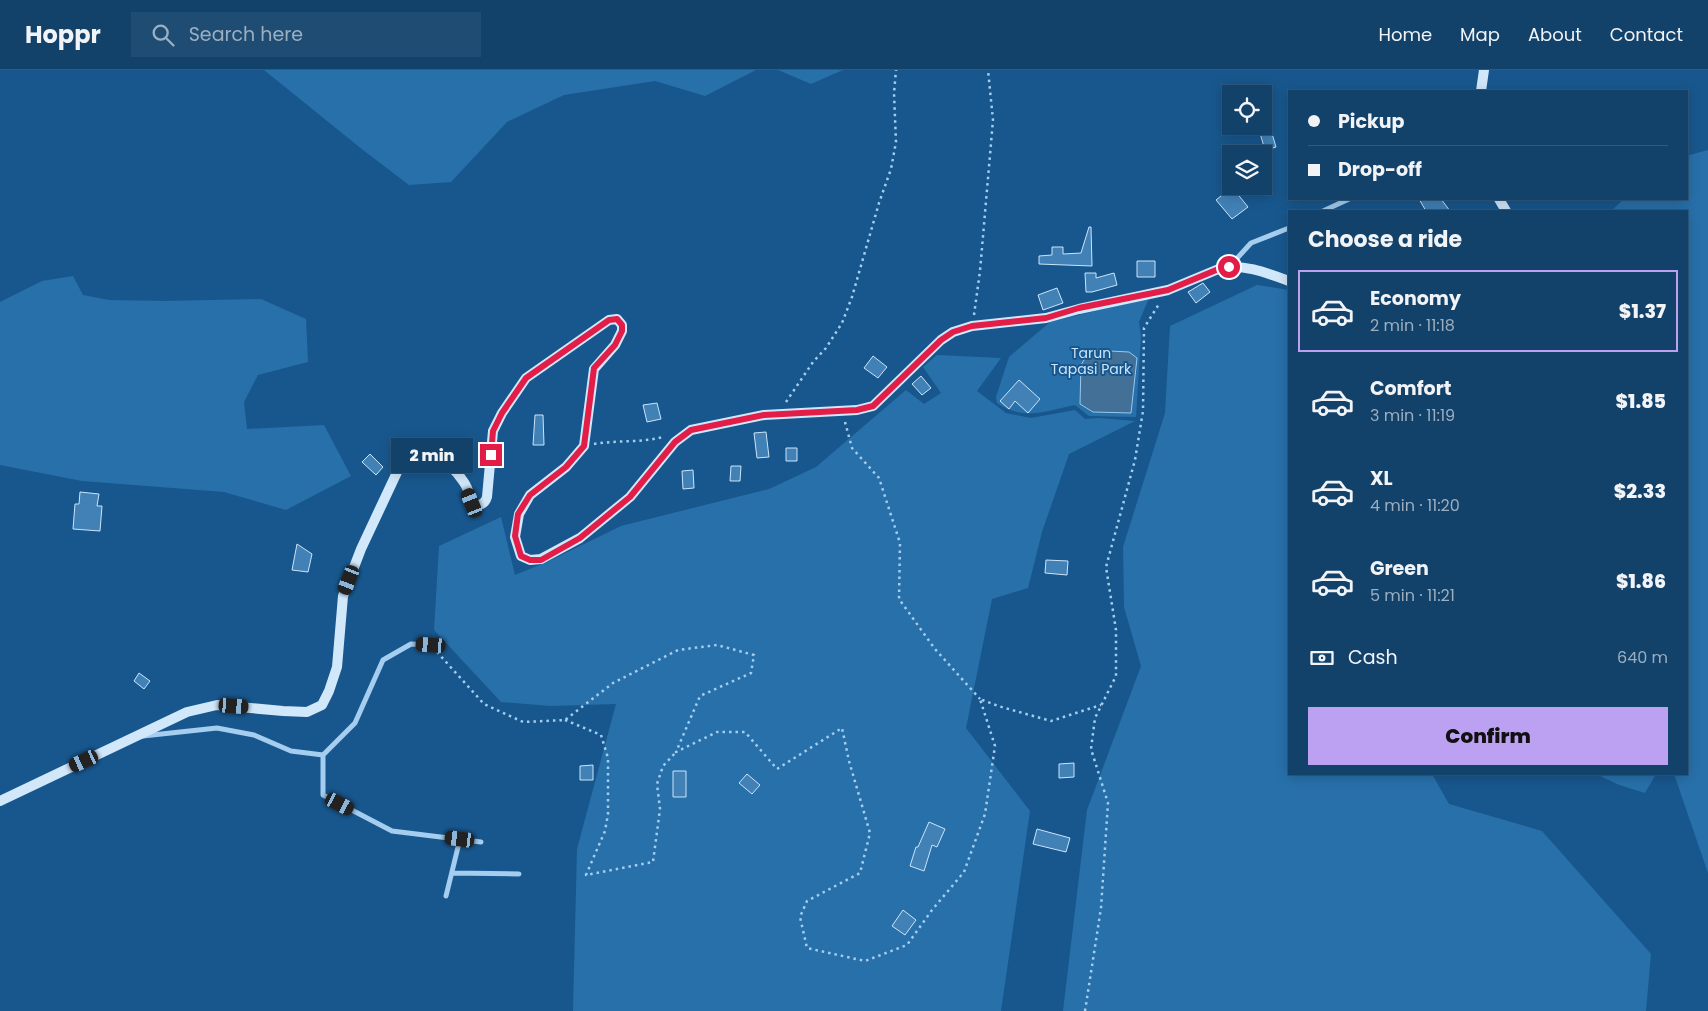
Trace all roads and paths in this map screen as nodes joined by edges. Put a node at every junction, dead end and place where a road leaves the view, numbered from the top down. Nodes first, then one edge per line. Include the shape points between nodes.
1 (896, 70) edge
2 (988, 70) edge
3 (1484, 70) edge
4 (1481, 90) edge
5 (1347, 200) edge
6 (1325, 210) edge
7 (1288, 228) edge
8 (1229, 267) junction
9 (1288, 281) edge
10 (1168, 290) junction
11 (972, 326) junction
12 (786, 402) dead end
13 (842, 411) junction
14 (668, 436) dead end
15 (584, 446) junction
16 (431, 645) joint
17 (980, 699) junction
18 (1101, 705) junction
19 (565, 720) junction
20 (135, 737) junction
21 (676, 752) junction
22 (323, 755) junction
23 (0, 801) edge
24 (460, 839) junction
25 (481, 842) dead end
26 (452, 873) junction
27 (519, 874) dead end
28 (446, 896) dead end
29 (1085, 1011) edge

1 - 12 path via 896,142 891,169 852,297 842,323
2 - 11 path via 993,120
3 - 4 main road
5 - 6 street
7 - 8 street via 1252,243
8 - 9 main road via 1258,270
8 - 10 main road
10 - 11 main road via 1046,318
10 - 18 path via 1144,328 1143,411 1135,460 1106,567 1116,630 1116,676
11 - 13 main road via 941,340 873,406
13 - 15 main road via 764,415 691,430 675,442 630,497 580,538 541,560 521,556 515,536 518,514 530,495 566,467
13 - 17 path via 852,448 879,478 900,543 899,599 935,649
14 - 15 path
15 - 20 main road via 594,368 615,345 622,331 617,319 609,320 526,378 493,431 487,497 483,503 472,503 464,482 443,460 429,455 416,456 399,468 343,596 337,667 322,705 307,712 217,705 187,712
16 - 19 path via 484,704 523,722
16 - 22 street via 411,644 382,660 355,723
17 - 18 path via 1051,721
17 - 21 path via 995,746 985,814 964,872 907,945 865,961 807,948 800,917 807,901 860,873 870,833 842,728 777,769 745,732 718,732
18 - 29 path via 1094,718 1091,749 1108,803 1106,850 1101,908
19 - 21 path via 613,682 678,650 718,645 754,655 751,674 700,696
19 - 21 path via 601,736 608,758 606,823 586,876 653,862 660,809 657,784 663,766
20 - 22 street via 217,728 254,735 292,751
20 - 23 main road
22 - 24 street via 323,795 392,830
24 - 25 street
24 - 26 street
26 - 27 street
26 - 28 street

